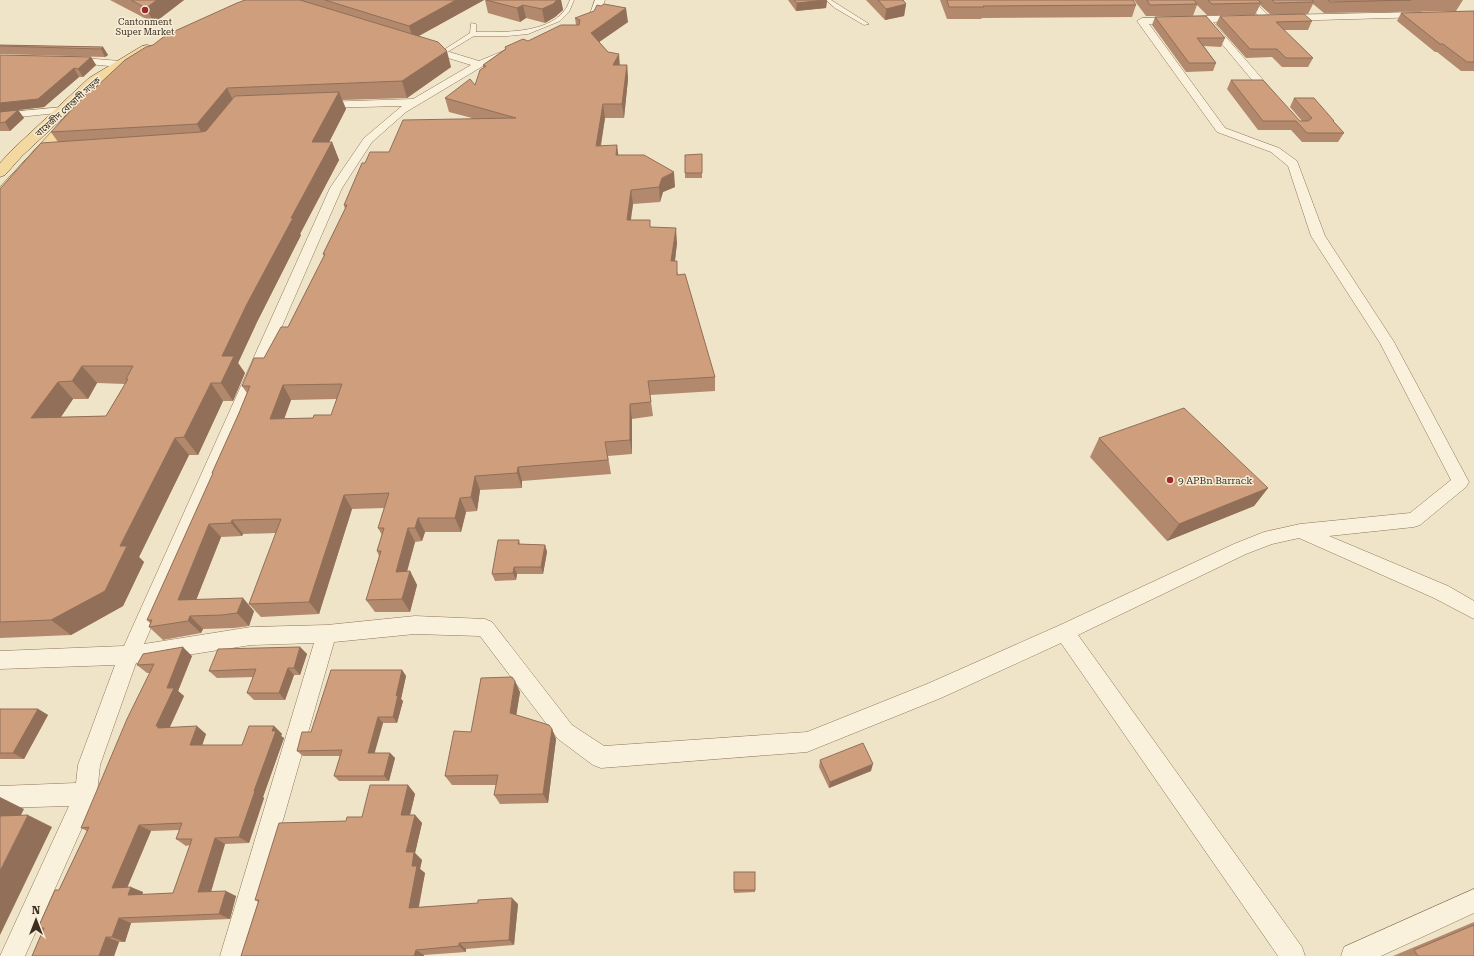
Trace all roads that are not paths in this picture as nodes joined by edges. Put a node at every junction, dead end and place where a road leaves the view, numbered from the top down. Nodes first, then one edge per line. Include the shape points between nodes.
1 (572, 0) edge
2 (600, 0) edge
3 (828, 0) edge
4 (1248, 0) edge
5 (1311, 9) edge
6 (1195, 10) edge
7 (1428, 15) edge
8 (1320, 17) junction
9 (1266, 18) junction
10 (1205, 20) junction
11 (473, 24) dead end
12 (866, 24) dead end
13 (578, 26) edge
14 (473, 34) junction
15 (419, 46) edge
16 (521, 48) edge
17 (442, 53) junction
18 (62, 60) edge
19 (120, 64) junction
20 (479, 64) junction
21 (414, 102) junction
22 (310, 105) edge
23 (1279, 106) edge
24 (63, 110) junction
25 (0, 116) edge
26 (52, 155) edge
27 (36, 156) junction
28 (0, 172) edge
29 (0, 197) edge
30 (1300, 531) junction
31 (1474, 611) edge
32 (1064, 632) junction
33 (326, 634) junction
34 (131, 655) junction
35 (0, 660) edge
36 (86, 794) junction
37 (0, 797) edge
38 (1474, 901) edge
39 (12, 956) edge
40 (232, 956) edge
41 (1294, 956) edge
42 (1353, 956) edge

1 - 14 lane via 567,12 558,20 528,32
2 - 13 street via 592,21
3 - 12 lane
4 - 9 street
5 - 8 street
6 - 10 street
7 - 8 street
8 - 9 street
9 - 10 street
10 - 23 street
10 - 30 street via 1140,18 1221,130 1274,150 1293,164 1318,236 1387,342 1460,482 1414,520
11 - 14 lane
14 - 17 lane
15 - 17 street
16 - 20 street
17 - 20 street
18 - 19 street
19 - 24 main road, বায়েজীদ বোস্তামী সড়ক via 94,81
19 - 27 main road, বায়েজীদ বোস্তামী সড়ক via 158,47 88,102
20 - 21 street
21 - 22 street
21 - 34 street via 368,140 336,188
24 - 25 street
24 - 28 main road, বায়েজীদ বোস্তামী সড়ক
26 - 27 street
27 - 29 main road, বায়েজীদ বোস্তামী সড়ক
30 - 31 street via 1441,592
30 - 32 street via 1270,537 1240,549
32 - 33 street via 934,691 807,742 601,757 566,732 485,628 415,625
32 - 41 street
33 - 34 street via 251,636
33 - 40 street
34 - 35 street
34 - 36 street via 96,740 88,765
36 - 37 street
36 - 39 street
38 - 42 street

